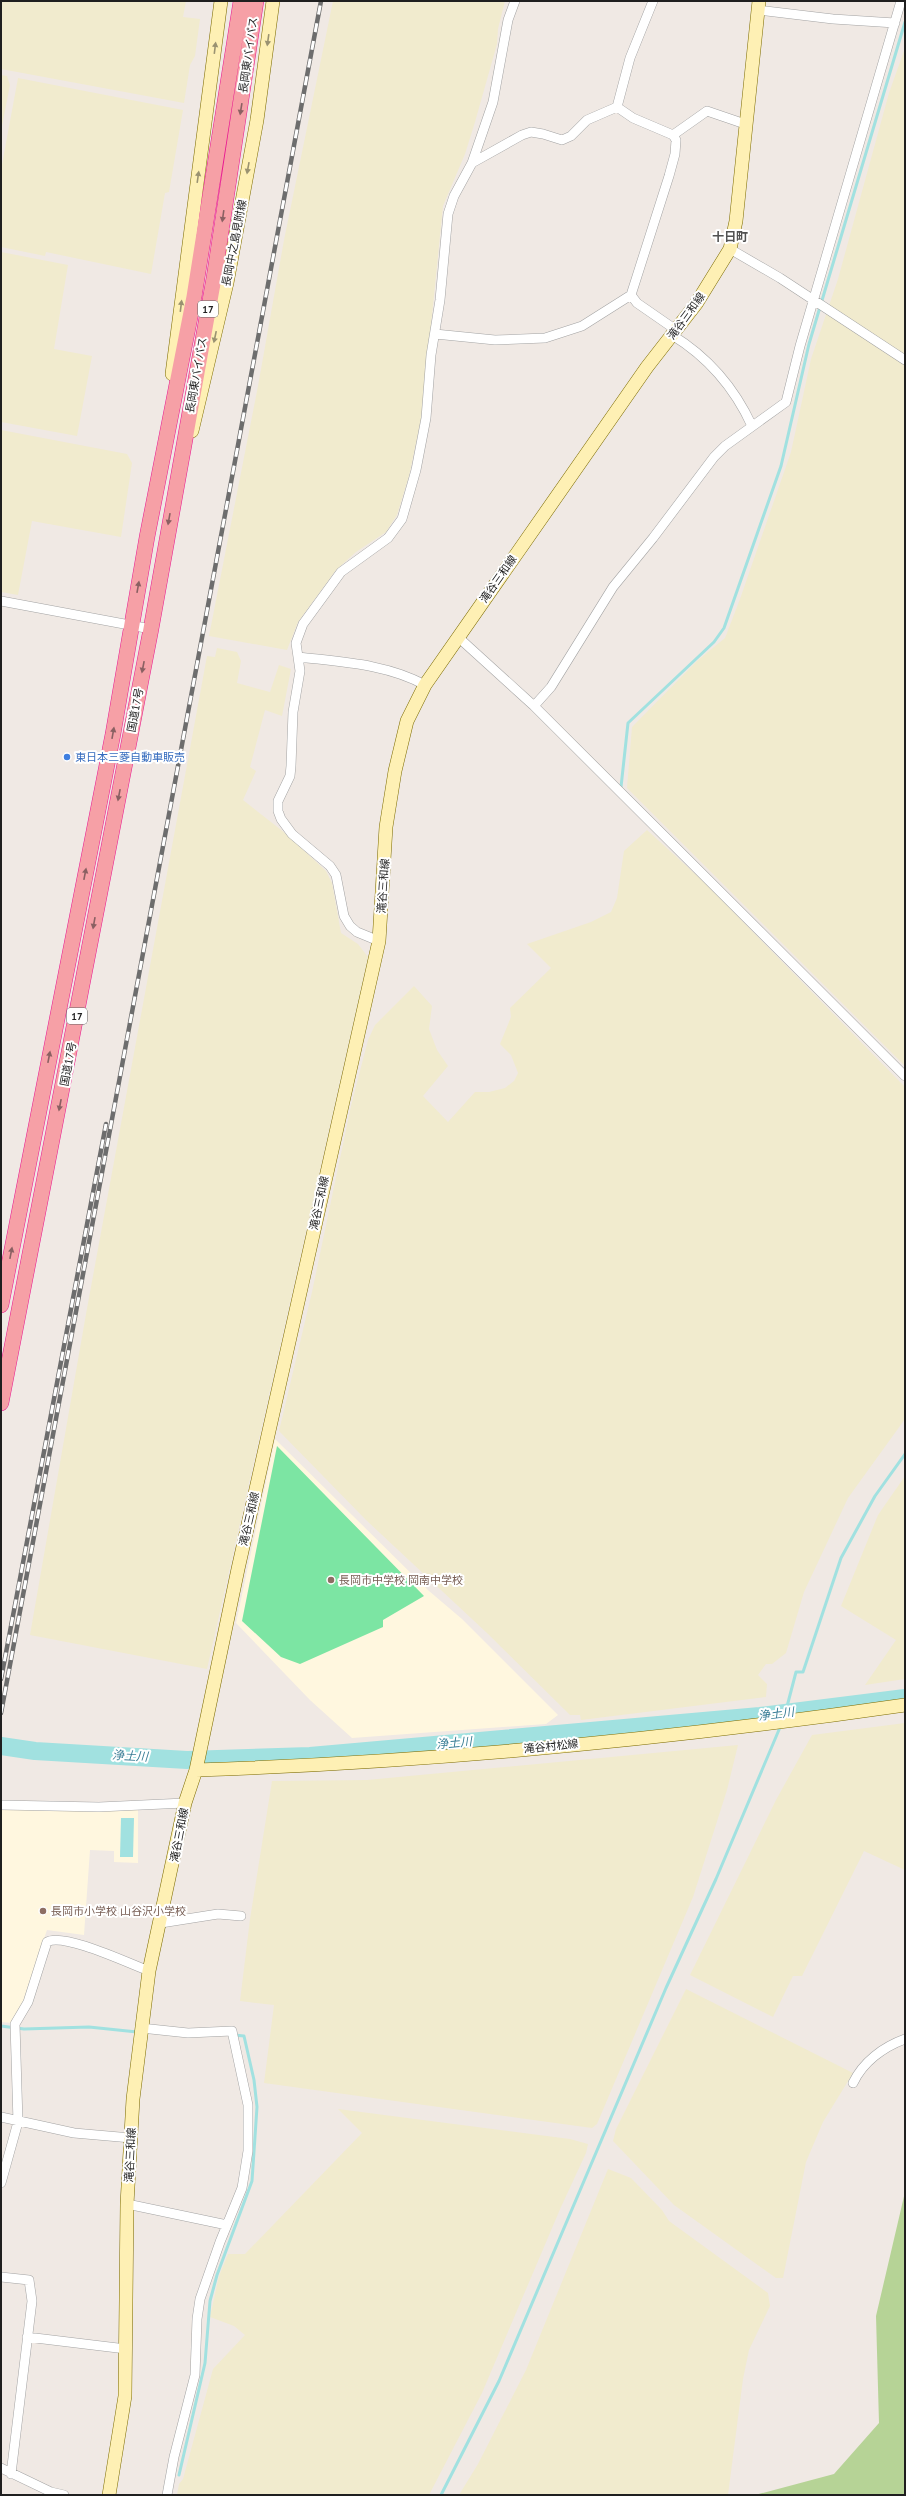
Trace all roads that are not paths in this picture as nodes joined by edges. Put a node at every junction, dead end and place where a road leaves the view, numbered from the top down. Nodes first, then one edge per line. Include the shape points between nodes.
1 (221, 1) edge
2 (241, 1) edge
3 (256, 1) edge
4 (273, 1) edge
5 (515, 1) edge
6 (653, 1) edge
7 (901, 1) edge
8 (758, 5) edge
9 (894, 23) junction
10 (617, 107) junction
11 (745, 124) junction
12 (673, 135) junction
13 (472, 163) junction
14 (730, 249) junction
15 (631, 294) junction
16 (815, 303) junction
17 (674, 333) junction
18 (436, 334) junction
19 (905, 360) edge
20 (752, 426) junction
21 (163, 456) junction
22 (177, 481) junction
23 (1, 601) edge
24 (132, 626) junction
25 (151, 629) junction
26 (458, 637) junction
27 (299, 656) junction
28 (425, 685) junction
29 (534, 706) junction
30 (379, 941) junction
31 (905, 1076) edge
32 (1, 1305) edge
33 (1, 1403) edge
34 (905, 1705) edge
35 (196, 1770) junction
36 (185, 1803) junction
37 (1, 1805) edge
38 (241, 1916) dead end
39 (160, 1923) junction
40 (149, 1971) junction
41 (141, 2028) junction
42 (905, 2039) edge
43 (854, 2083) dead end
44 (1, 2117) edge
45 (18, 2122) junction
46 (131, 2138) junction
47 (1, 2183) edge
48 (127, 2204) junction
49 (227, 2225) junction
50 (1, 2277) edge
51 (27, 2338) junction
52 (126, 2349) junction
53 (1, 2468) edge
54 (11, 2474) junction
55 (50, 2493) edge
56 (64, 2495) edge
57 (109, 2495) edge
58 (167, 2495) edge

21 -> 1 main road
2 - 21 highway, 長岡東バイパス / 17 via 194,297
3 -> 22 highway, 長岡東バイパス / 17 via 214,278
4 -> 22 main road, 長岡中之島見附線 via 257,120 226,283 198,411
5 - 13 street via 508,20 493,102
6 - 10 street via 630,58
7 - 9 street
8 - 9 street via 833,19
8 - 11 main road, 滝谷三和線
9 - 16 street
10 - 12 street via 633,118
10 - 13 street via 587,120 571,136 562,140 531,132
11 - 12 street via 707,111
11 - 14 main road, 滝谷三和線 via 736,221
12 - 15 street via 676,146 669,176
13 - 18 street via 454,196 448,214
14 - 16 street via 780,278
14 - 17 main road, 滝谷三和線
15 - 17 street via 636,304
15 - 18 street via 582,326 545,338 508,341
16 - 19 street
16 - 20 street via 786,402
17 - 20 street via 700,355 737,397
17 - 26 main road, 滝谷三和線
18 - 27 street via 431,355 426,418 416,470 402,519 388,538 346,566 318,600 298,634 296,643
20 - 29 street via 714,457 613,587 551,687
24 -> 21 highway, 長岡東バイパス / 17
22 -> 25 highway, 長岡東バイパス / 17
23 - 24 street
24 - 25 street
32 -> 24 highway, 国道17号 / 17
25 -> 33 highway, 国道17号 / 17
26 - 28 main road, 滝谷三和線
26 - 29 street
27 - 28 street via 366,666 395,673
27 - 30 street via 300,672 293,712 290,776 278,801 278,811 292,834 330,866 336,875 344,916 350,926 357,932
28 - 30 main road, 滝谷三和線 via 407,721 395,772 386,827
29 - 31 street
30 - 35 main road, 滝谷三和線 via 238,1569
34 - 35 main road, 滝谷村松線 via 792,1721 436,1758 362,1764
35 - 36 main road, 滝谷三和線
36 - 37 street via 99,1807
36 - 39 main road, 滝谷三和線
38 - 39 street via 218,1914
39 - 40 main road, 滝谷三和線
40 - 41 main road, 滝谷三和線
40 - 45 street via 73,1943 57,1939 47,1942 28,2002 15,2024
41 - 46 main road, 滝谷三和線 via 132,2099
41 - 49 street via 188,2033 233,2033 248,2105 248,2151 242,2188
42 - 43 street via 882,2049 859,2070
44 - 45 street
45 - 46 street via 74,2133
45 - 47 street
46 - 48 main road, 滝谷三和線
48 - 49 street
48 - 52 main road, 滝谷三和線
49 - 58 street via 200,2299 195,2375
50 - 51 street via 29,2280 32,2302
51 - 52 street
51 - 54 street
52 - 57 main road, 滝谷三和線 via 125,2396
53 - 54 street
54 - 55 street
55 - 56 street

